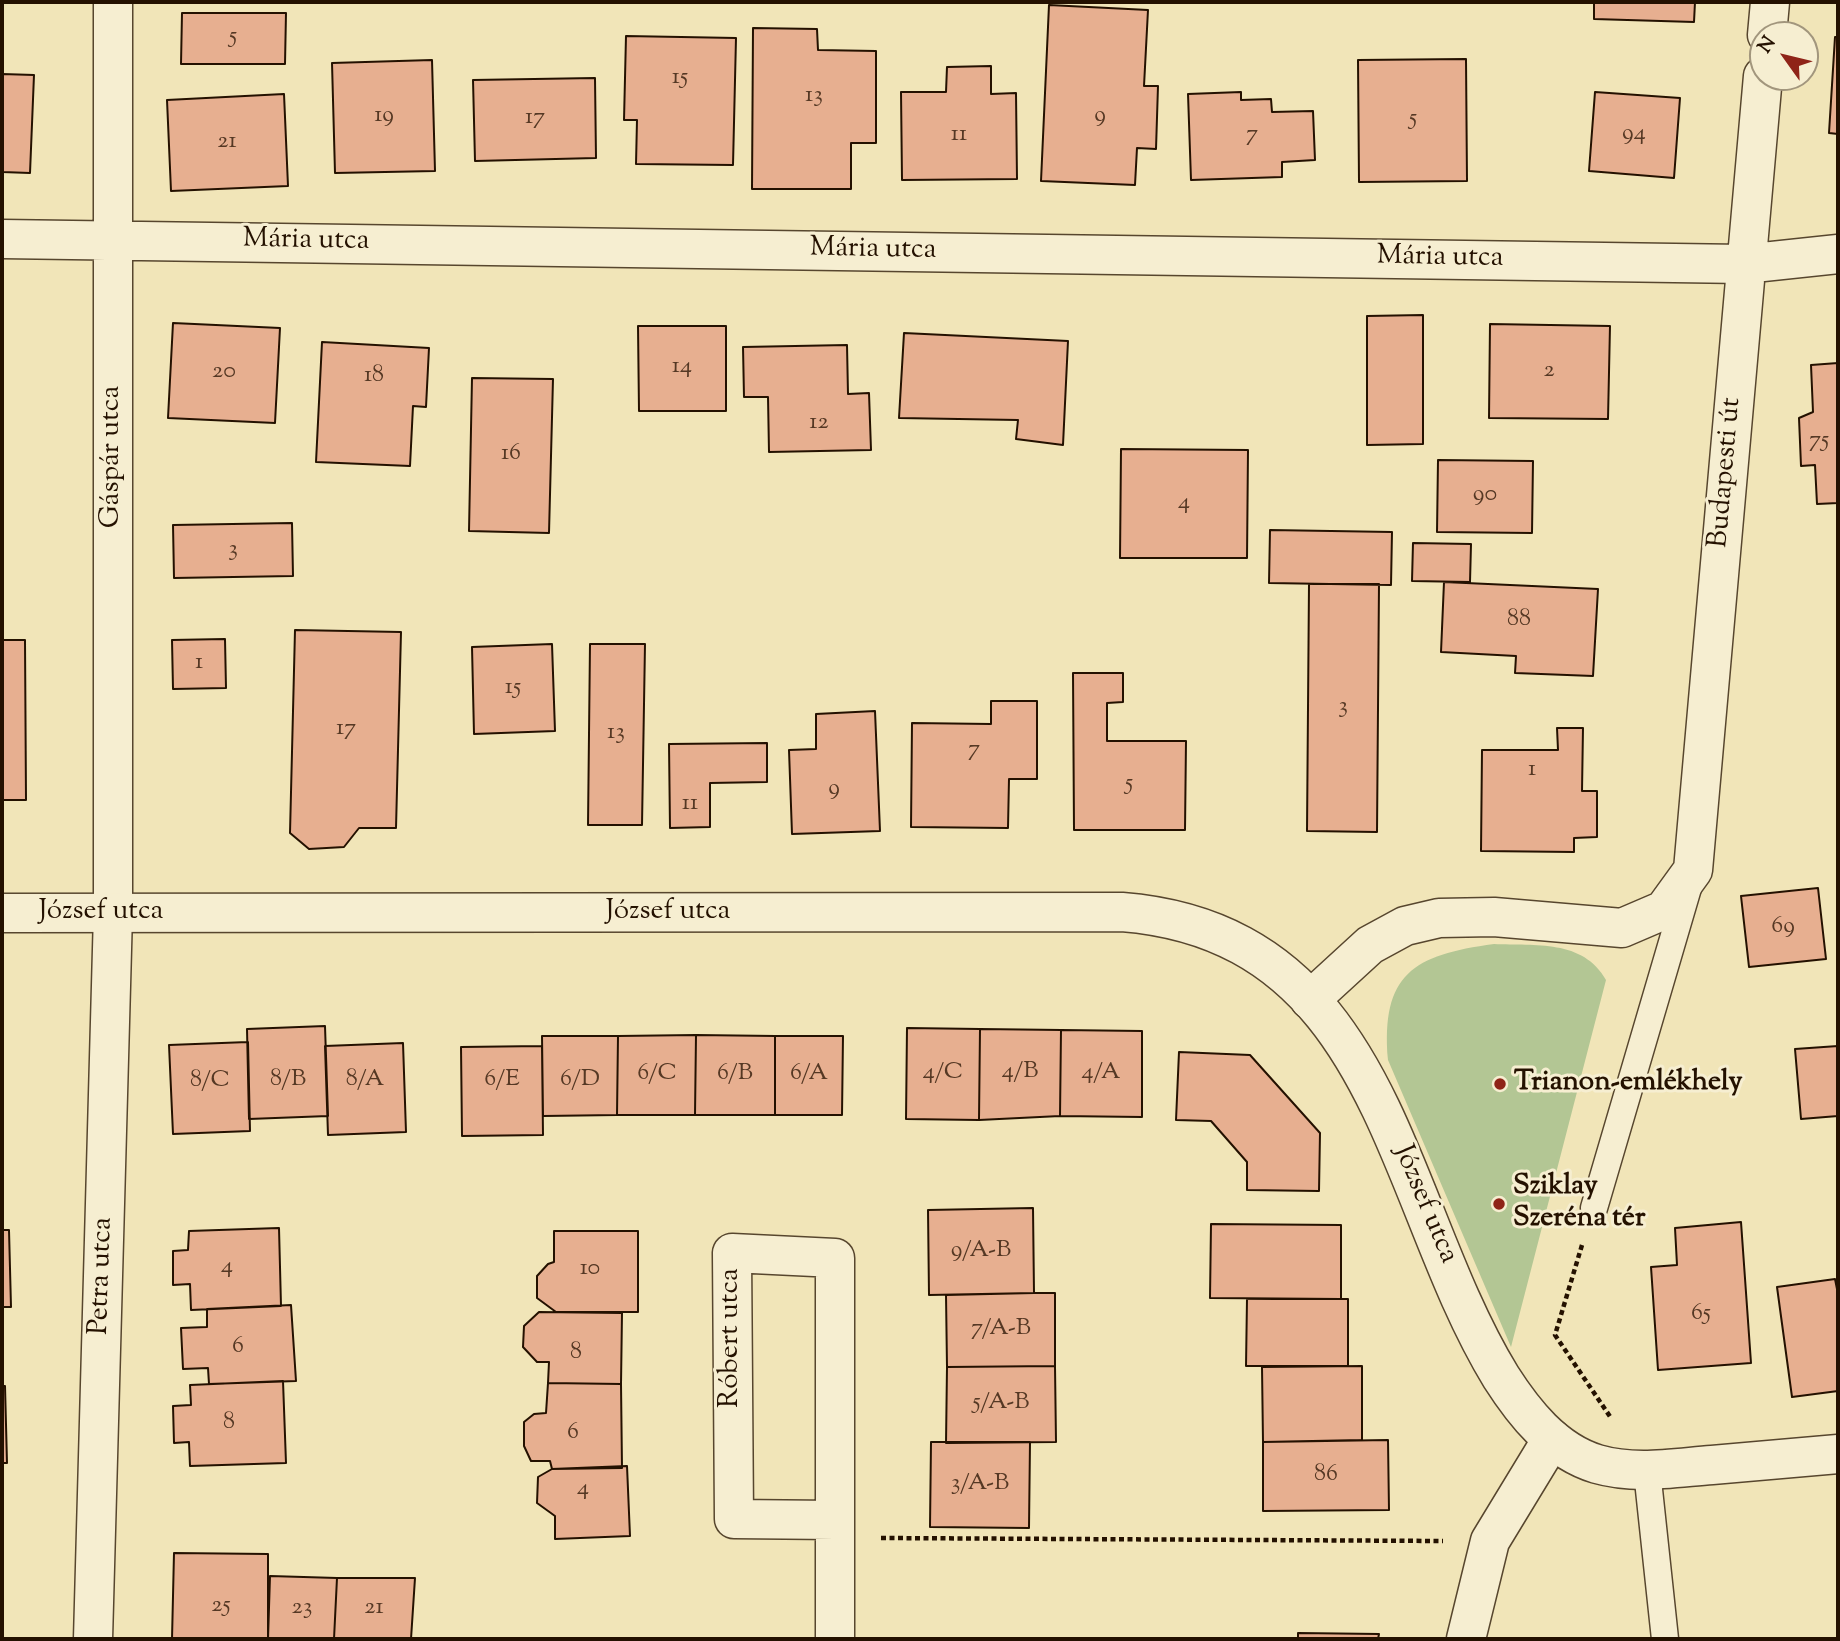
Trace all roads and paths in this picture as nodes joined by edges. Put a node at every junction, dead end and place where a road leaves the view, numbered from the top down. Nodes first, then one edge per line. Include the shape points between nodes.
1 (113, 2) edge
2 (1770, 2) edge
3 (1768, 21) edge
4 (1761, 91) edge
5 (2, 239) edge
6 (113, 239) junction
7 (1838, 254) edge
8 (1744, 264) junction
9 (1693, 870) junction
10 (2, 913) edge
11 (113, 913) junction
12 (1310, 999) junction
13 (1594, 1209) joint
14 (1540, 1428) junction
15 (1838, 1454) edge
16 (1647, 1471) junction
17 (835, 1529) junction
18 (1490, 1541) junction
19 (93, 1639) edge
20 (835, 1639) edge
21 (1465, 1639) edge
22 (1665, 1639) edge

1 - 6 street, Gáspár utca
2 - 3 street
4 - 8 street, Budapesti út
5 - 6 street, Mária utca
6 - 8 street, Mária utca
6 - 11 street, Gáspár utca
7 - 8 street, Mária utca
8 - 9 street, Budapesti út
9 - 12 street via 1664,910 1622,928 1494,917 1439,918 1405,926 1370,945
9 - 13 lane
10 - 11 street, József utca
11 - 12 street, József utca via 1122,912 1193,922 1221,934 1276,969
11 - 19 street, Petra utca
12 - 14 street, József utca via 1333,1024 1374,1091 1475,1330
13 - 16 path via 1555,1335
14 - 16 street via 1595,1463
14 - 18 street
15 - 16 street
16 - 22 lane
17 - 17 street, Róbert utca via 734,1519 732,1254 835,1258
17 - 18 path
17 - 20 street, Róbert utca
18 - 21 street

